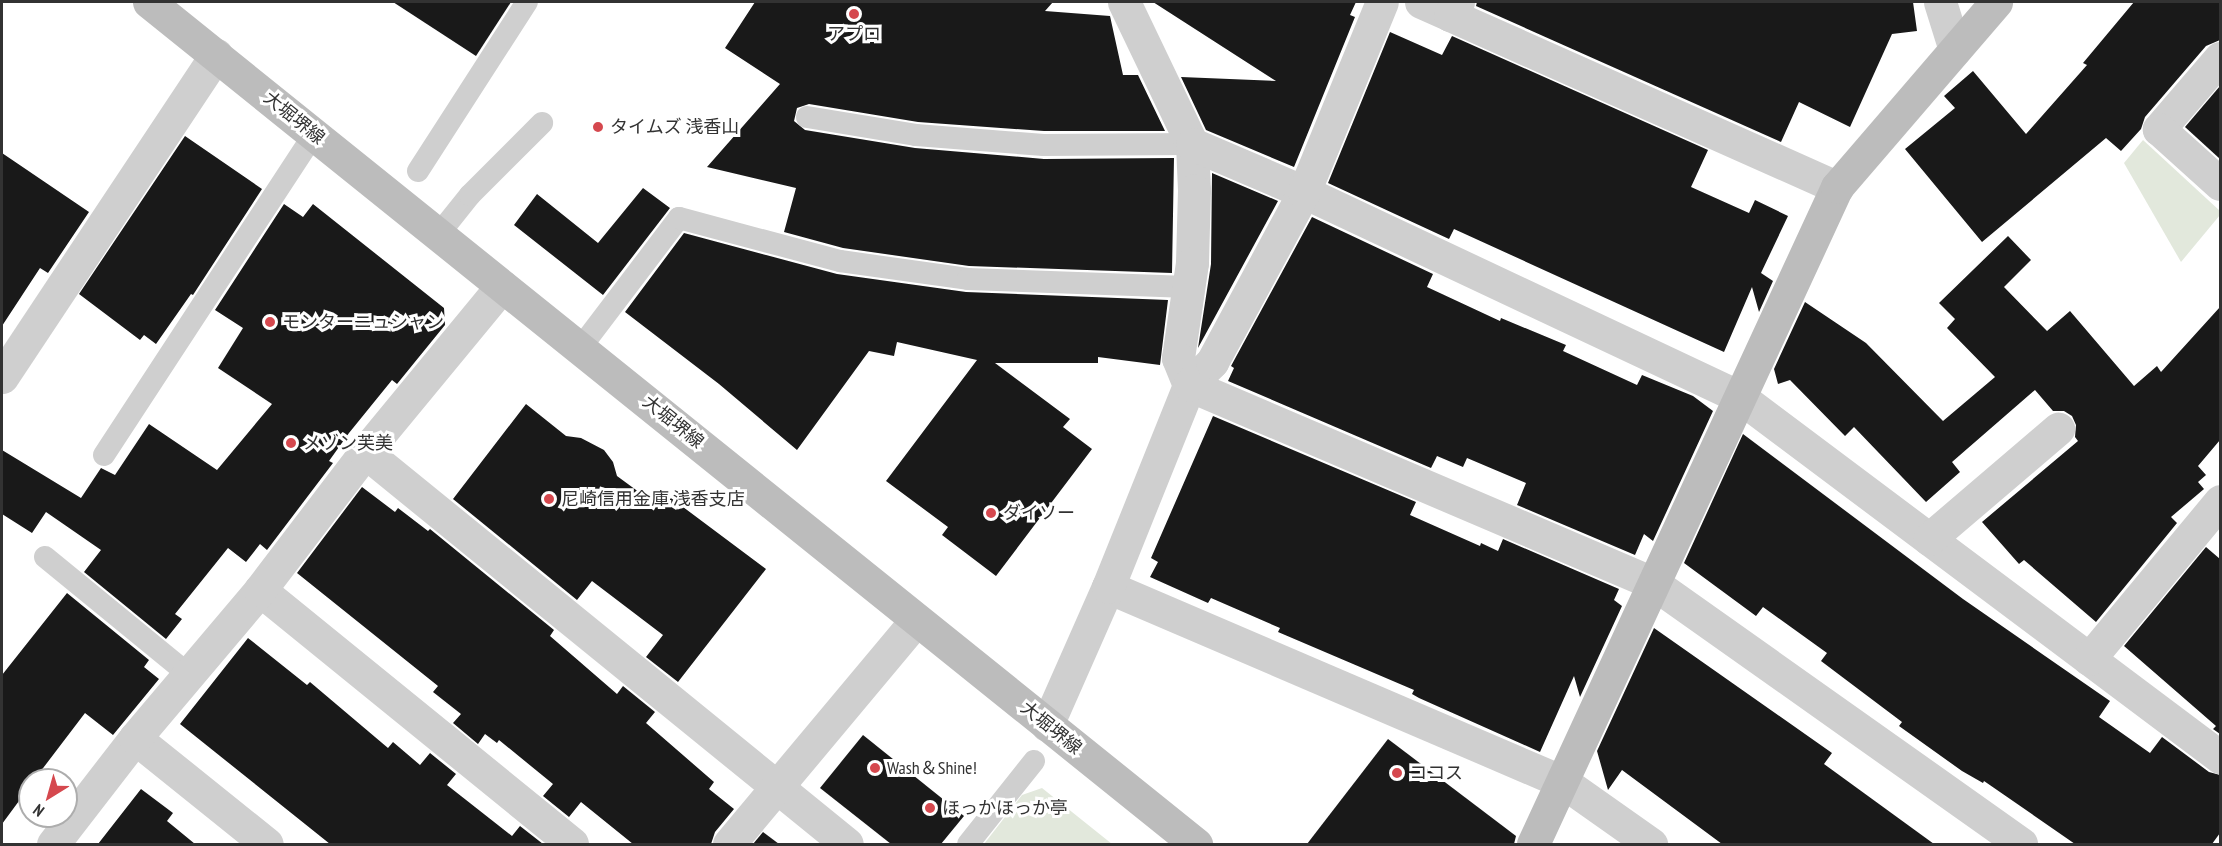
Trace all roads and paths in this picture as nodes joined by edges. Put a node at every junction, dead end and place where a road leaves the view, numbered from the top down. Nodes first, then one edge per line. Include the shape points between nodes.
1 (149, 2) edge
2 (527, 2) edge
3 (1124, 2) edge
4 (1382, 2) edge
5 (1421, 2) edge
6 (1940, 2) edge
7 (1996, 2) edge
8 (1454, 8) edge
9 (1954, 50) junction
10 (216, 55) junction
11 (2220, 58) edge
12 (807, 117) dead end
13 (542, 123) dead end
14 (314, 134) junction
15 (1192, 144) junction
16 (418, 171) dead end
17 (2220, 184) edge
18 (1837, 187) junction
19 (1304, 192) junction
20 (438, 235) junction
21 (501, 286) junction
22 (1188, 287) junction
23 (581, 346) junction
24 (2, 377) edge
25 (1189, 384) junction
26 (1741, 398) junction
27 (2058, 429) dead end
28 (365, 452) junction
29 (104, 455) dead end
30 (2220, 502) edge
31 (1929, 539) junction
32 (45, 557) dead end
33 (1653, 583) junction
34 (1108, 587) junction
35 (260, 590) junction
36 (916, 620) junction
37 (2090, 659) junction
38 (189, 675) junction
39 (1047, 725) junction
40 (135, 738) junction
41 (2220, 757) edge
42 (1034, 761) dead end
43 (1563, 782) junction
44 (775, 787) junction
45 (53, 844) edge
46 (267, 844) edge
47 (572, 844) edge
48 (729, 844) edge
49 (847, 844) edge
50 (968, 844) edge
51 (1196, 844) edge
52 (1533, 844) edge
53 (1651, 844) edge
54 (2021, 844) edge

1 - 10 main road, 大堀堺線
2 - 16 lane
3 - 15 street
4 - 19 street
5 - 8 street
6 - 9 street
7 - 9 main road
8 - 18 street
9 - 18 main road
10 - 14 main road, 大堀堺線
10 - 24 street
11 - 17 street via 2159,129
12 - 15 lane via 916,135 1044,145
13 - 20 lane via 470,195
14 - 20 main road, 大堀堺線
14 - 29 lane
15 - 19 street
15 - 22 street via 1192,263
18 - 26 main road
19 - 25 street via 1212,362
19 - 26 street
20 - 21 main road, 大堀堺線
21 - 23 main road, 大堀堺線
21 - 28 street
22 - 23 lane via 968,279 840,261 679,218
22 - 25 street via 1178,357
23 - 36 main road, 大堀堺線
25 - 33 street
25 - 34 street
26 - 31 street
26 - 33 main road
27 - 31 street
28 - 35 street
28 - 44 street
30 - 37 street
31 - 37 street
32 - 38 lane
33 - 43 main road
33 - 54 street
34 - 39 street
34 - 43 street
35 - 38 street
35 - 47 street
36 - 39 main road, 大堀堺線
36 - 44 street
37 - 41 street
38 - 40 street
39 - 51 main road, 大堀堺線
40 - 45 street
40 - 46 street
42 - 50 lane
43 - 52 main road
43 - 53 street
44 - 48 street
44 - 49 street

